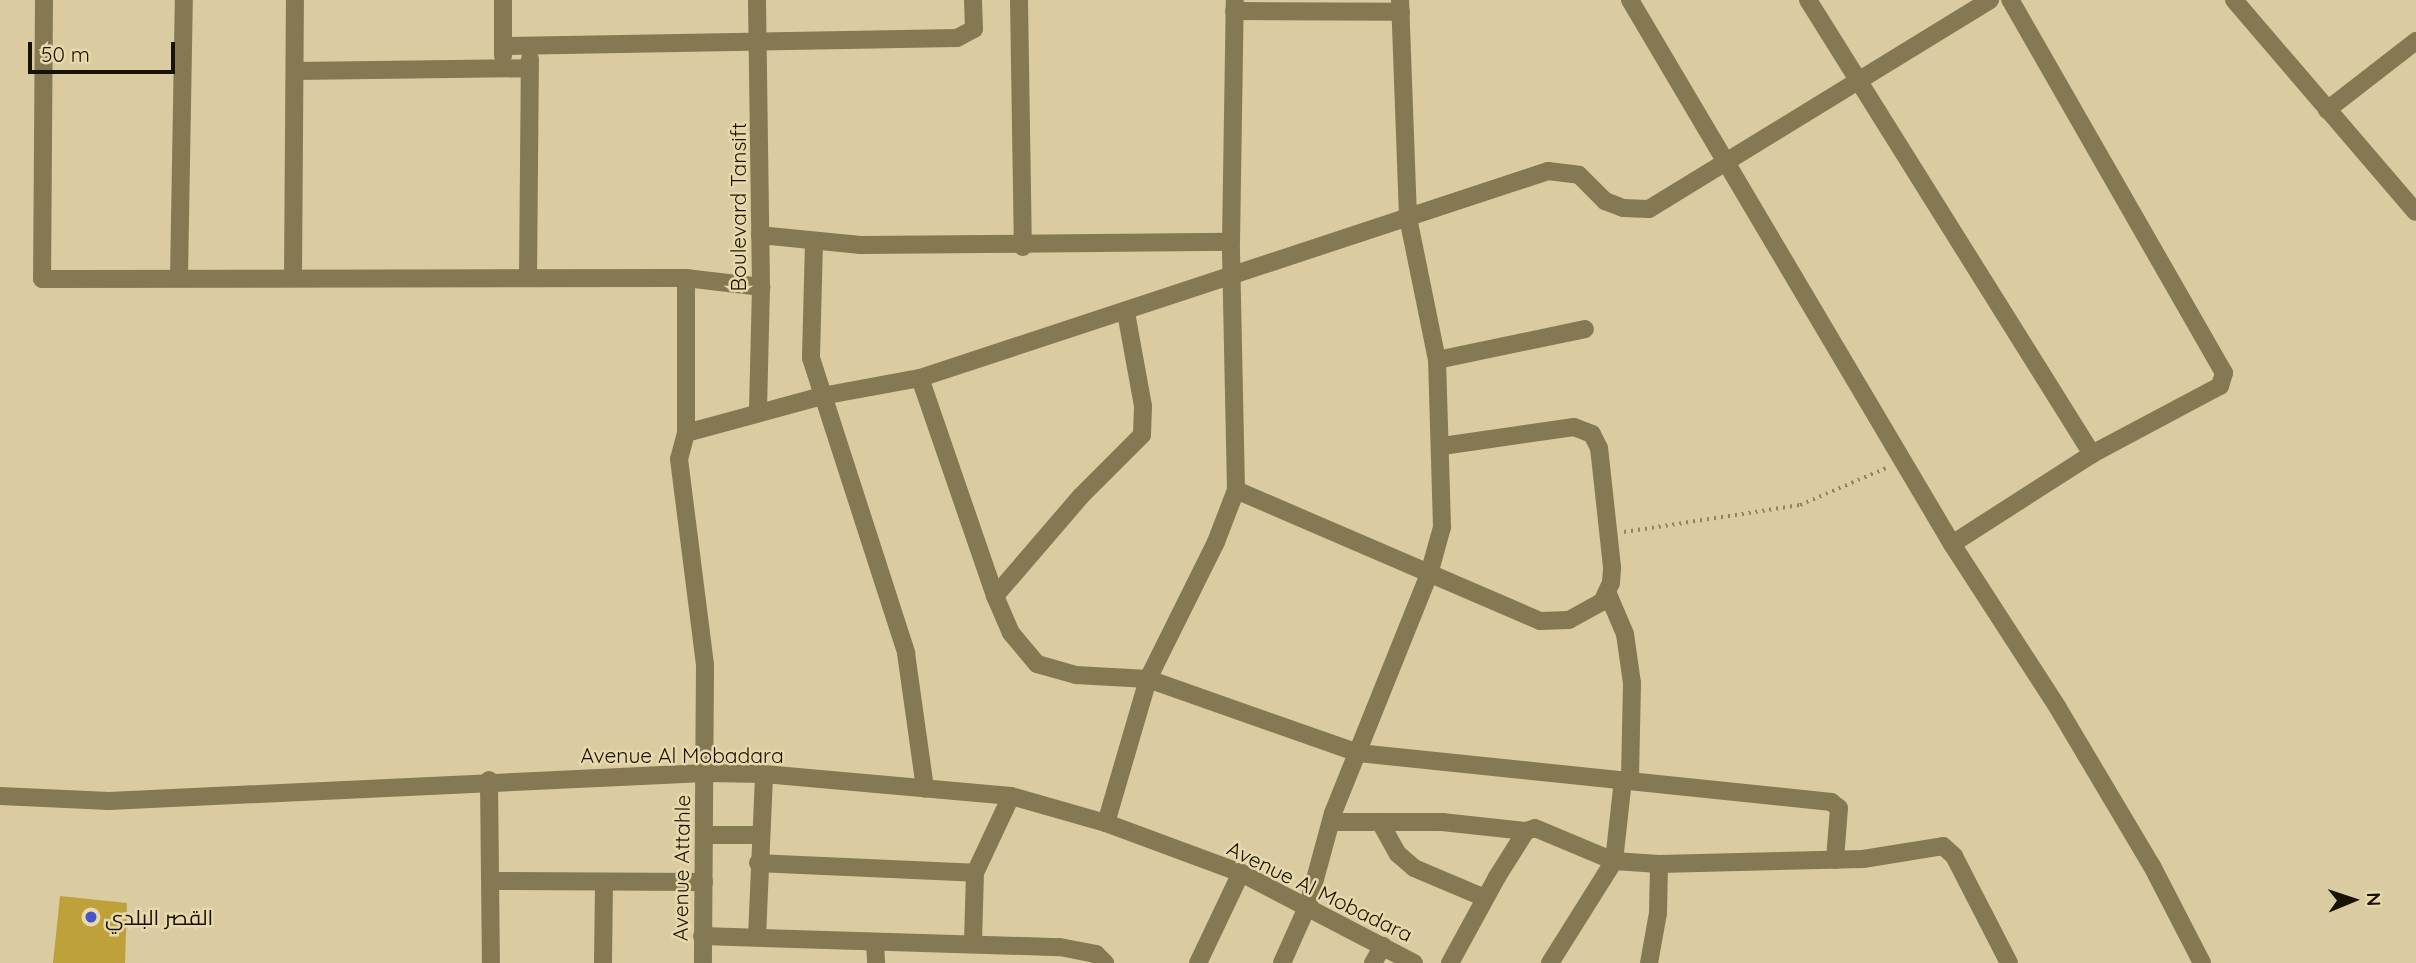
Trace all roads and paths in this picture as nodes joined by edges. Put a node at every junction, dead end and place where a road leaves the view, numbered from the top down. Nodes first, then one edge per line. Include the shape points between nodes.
1 (44, 0) edge
2 (184, 0) edge
3 (295, 0) edge
4 (503, 0) edge
5 (757, 0) edge
6 (974, 0) edge
7 (1019, 0) edge
8 (1630, 0) edge
9 (1808, 0) edge
10 (1990, 0) edge
11 (2010, 0) edge
12 (2234, 0) edge
13 (1235, 6) edge
14 (1401, 6) edge
15 (758, 40) junction
16 (2416, 41) edge
17 (530, 45) junction
18 (503, 46) junction
19 (530, 68) junction
20 (503, 69) junction
21 (295, 71) junction
22 (1855, 82) junction
23 (2327, 110) junction
24 (1726, 158) junction
25 (2416, 212) edge
26 (1408, 217) junction
27 (760, 235) junction
28 (814, 242) junction
29 (1231, 243) junction
30 (1023, 247) junction
31 (179, 277) junction
32 (1231, 277) junction
33 (293, 278) junction
34 (528, 278) junction
35 (686, 278) junction
36 (761, 287) junction
37 (1125, 312) junction
38 (1585, 329) dead end
39 (1437, 360) junction
40 (920, 378) junction
41 (822, 396) junction
42 (758, 413) junction
43 (686, 433) junction
44 (1441, 446) junction
45 (2092, 454) junction
46 (1902, 459) junction
47 (1236, 491) junction
48 (1608, 534) junction
49 (1952, 544) junction
50 (1429, 574) junction
51 (1608, 594) junction
52 (995, 596) junction
53 (1149, 679) junction
54 (1358, 753) junction
55 (705, 773) junction
56 (764, 774) junction
57 (489, 780) junction
58 (1627, 781) junction
59 (925, 789) junction
60 (0, 796) edge
61 (1011, 796) junction
62 (1331, 822) junction
63 (1380, 822) junction
64 (1106, 823) junction
65 (1526, 831) junction
66 (705, 835) junction
67 (760, 835) junction
68 (1835, 860) junction
69 (1614, 861) junction
70 (758, 863) junction
71 (1659, 863) junction
72 (975, 873) junction
73 (1241, 873) junction
74 (491, 881) junction
75 (604, 881) junction
76 (704, 882) junction
77 (1485, 898) junction
78 (1308, 905) junction
79 (702, 936) junction
80 (757, 937) junction
81 (875, 942) junction
82 (973, 943) junction
83 (1383, 946) junction
84 (491, 963) edge
85 (603, 963) edge
86 (703, 963) edge
87 (876, 963) edge
88 (1105, 963) edge
89 (1198, 963) edge
90 (1282, 963) edge
91 (1373, 963) edge
92 (1414, 963) edge
93 (1450, 963) edge
94 (1550, 963) edge
95 (1649, 963) edge
96 (2009, 963) edge
97 (2202, 963) edge

1 - 31 street via 43,279
2 - 31 street
3 - 21 street
4 - 18 street
5 - 15 street, Boulevard Tansift
6 - 15 street via 974,29 957,38
7 - 30 street
8 - 24 street
9 - 22 street
10 - 22 street
11 - 45 street via 2224,373 2220,386
12 - 23 street
13 - 14 street
13 - 29 street
14 - 26 street
15 - 17 street
15 - 27 street, Boulevard Tansift
16 - 23 street
17 - 18 street
17 - 19 street
18 - 20 street
19 - 20 street
19 - 34 street
20 - 21 street
21 - 33 street
22 - 24 street
22 - 45 street
23 - 25 street
24 - 26 street via 1649,208 1623,208 1605,201 1579,175 1558,170
24 - 46 street
26 - 32 street
26 - 39 street
27 - 28 street
27 - 36 street, Boulevard Tansift
28 - 30 street
28 - 41 street via 811,358
29 - 30 street
29 - 32 street
31 - 33 street
32 - 37 street
32 - 47 street
33 - 34 street
34 - 35 street
35 - 36 street
35 - 43 street, Avenue Attahle
36 - 42 street, Boulevard Tansift
37 - 40 street
37 - 52 street via 1143,406 1142,435 1081,496
38 - 39 street
39 - 44 street
40 - 41 street
40 - 52 street
41 - 42 street
41 - 59 street via 906,653
42 - 43 street
43 - 55 street, Avenue Attahle via 679,459 705,665
44 - 48 street via 1585,429 1599,448
44 - 50 street via 1442,527
45 - 49 street
46 - 48 path via 1844,490 1800,505
46 - 49 street
47 - 50 street
47 - 53 street
48 - 51 street via 1612,567
49 - 97 street via 2065,720 2152,866
50 - 51 street via 1539,621 1584,615
50 - 54 street
51 - 58 street via 1625,634 1632,683
52 - 53 street via 1012,633 1037,664 1076,675
53 - 54 street
53 - 64 street
54 - 58 street
54 - 62 street
55 - 56 street, Avenue Al Mobadara
55 - 57 street, Avenue Al Mobadara
55 - 66 street, Avenue Attahle
56 - 59 street, Avenue Al Mobadara
56 - 67 street
57 - 60 street, Avenue Al Mobadara via 109,801
57 - 74 street
58 - 68 street via 1831,802 1839,808
58 - 69 street
59 - 61 street, Avenue Al Mobadara
61 - 64 street, Avenue Al Mobadara
61 - 72 street
62 - 63 street
62 - 78 street
63 - 65 street via 1476,824
63 - 77 street via 1398,854 1414,868
64 - 73 street, Avenue Al Mobadara
65 - 69 street via 1535,828 1560,835
65 - 77 street
66 - 67 street
66 - 76 street, Avenue Attahle
67 - 70 street
68 - 71 street
68 - 96 street via 1934,845 1949,849
69 - 71 street
69 - 94 street
70 - 72 street
70 - 80 street
71 - 95 street via 1658,913
72 - 82 street
73 - 78 street, Avenue Al Mobadara
73 - 89 street
74 - 75 street
74 - 84 street
75 - 76 street
75 - 85 street
76 - 79 street, Avenue Attahle
77 - 93 street
78 - 83 street, Avenue Al Mobadara
78 - 90 street
79 - 80 street
79 - 86 street, Avenue Attahle
80 - 81 street
81 - 82 street
81 - 87 street
82 - 88 street via 1060,947 1096,954
83 - 91 street
83 - 92 street, Avenue Al Mobadara

